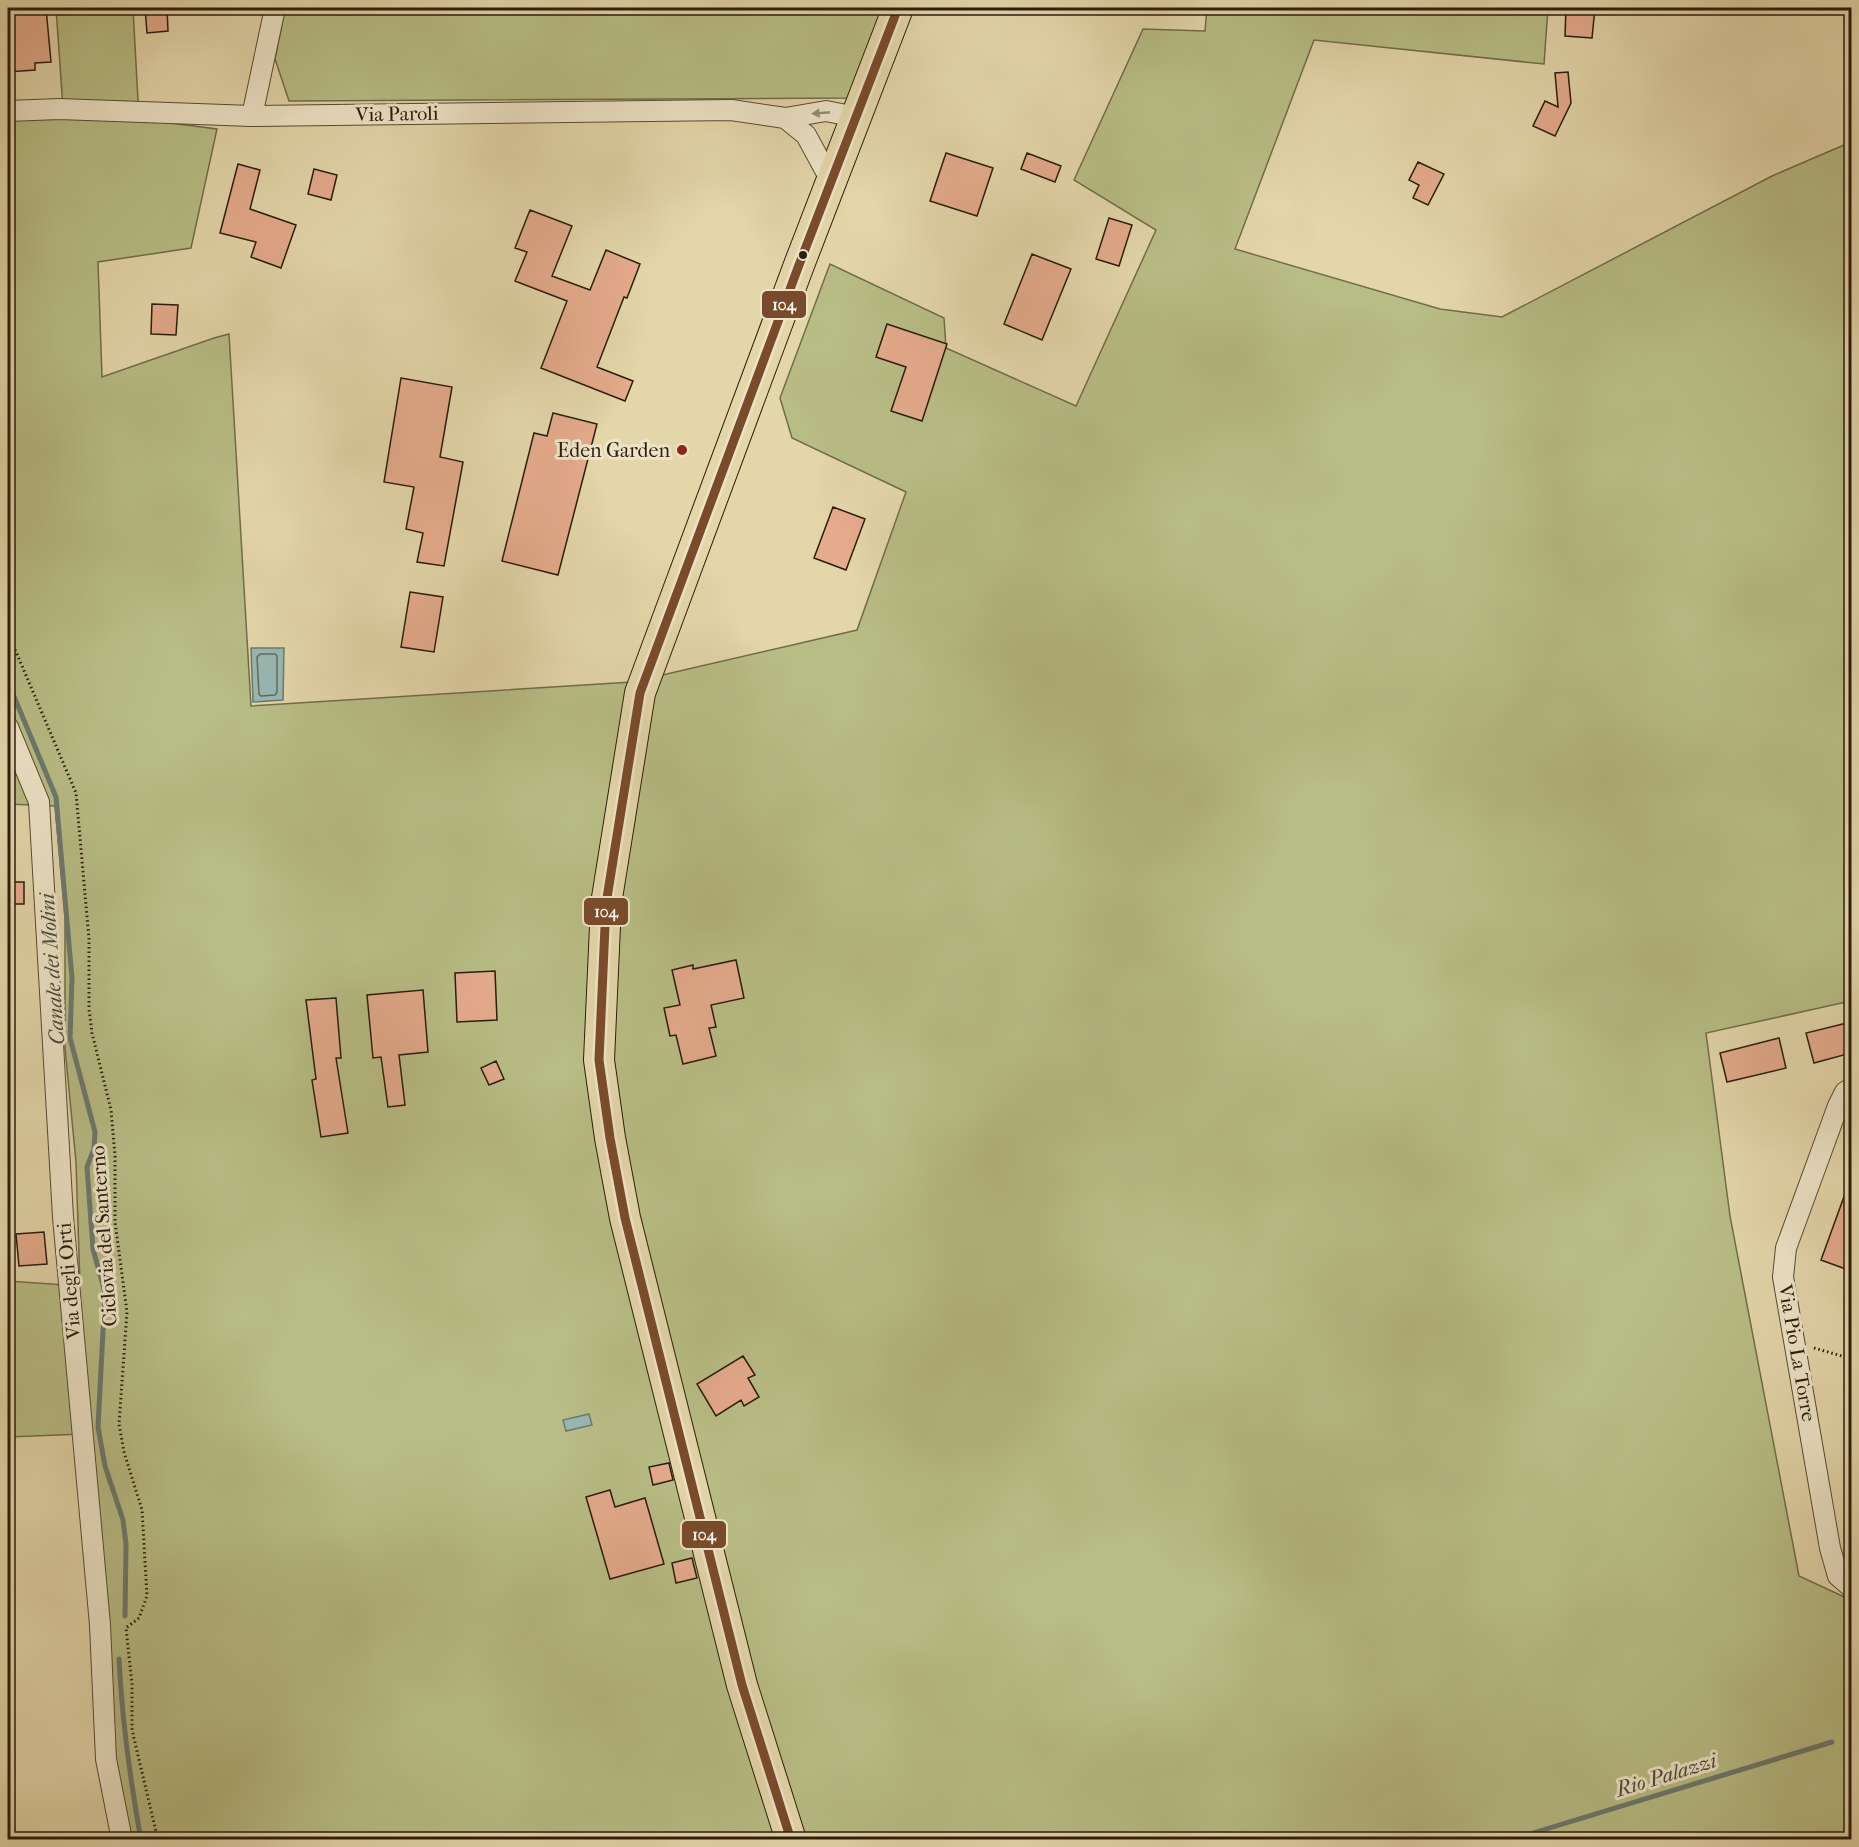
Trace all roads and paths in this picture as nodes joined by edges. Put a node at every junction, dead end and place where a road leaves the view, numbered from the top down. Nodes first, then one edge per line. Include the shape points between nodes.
1 (275, 8) edge
2 (898, 8) edge
3 (8, 111) edge
4 (252, 116) junction
5 (856, 117) junction
6 (786, 118) junction
7 (806, 135) junction
8 (844, 146) junction
9 (831, 181) junction
10 (8, 633) edge
11 (8, 726) edge
12 (1851, 1088) edge
13 (1810, 1346) dead end
14 (1851, 1359) edge
15 (1851, 1588) edge
16 (122, 1839) edge
17 (158, 1839) edge
18 (791, 1839) edge

1 - 4 street
2 - 5 main road
3 - 4 street, Via Paroli via 59,109
4 - 6 street, Via Paroli via 731,110
5 -> 6 street via 826,111
5 - 8 main road
6 - 7 street
7 - 8 street
7 - 9 street
8 - 9 main road
9 - 18 main road via 640,693 606,904 599,1060 630,1241 742,1685
10 - 17 path, Ciclovia del Santerno via 76,793 89,939 89,1009 111,1110 115,1222 127,1312 119,1424 142,1509 147,1596 139,1618 126,1628 132,1730
11 - 16 street, Via degli Orti via 39,802 63,1218 100,1625 105,1759
12 - 15 street, Via Pio La Torre via 1838,1106 1797,1215 1786,1248 1783,1276 1830,1548 1838,1576
13 - 14 path

